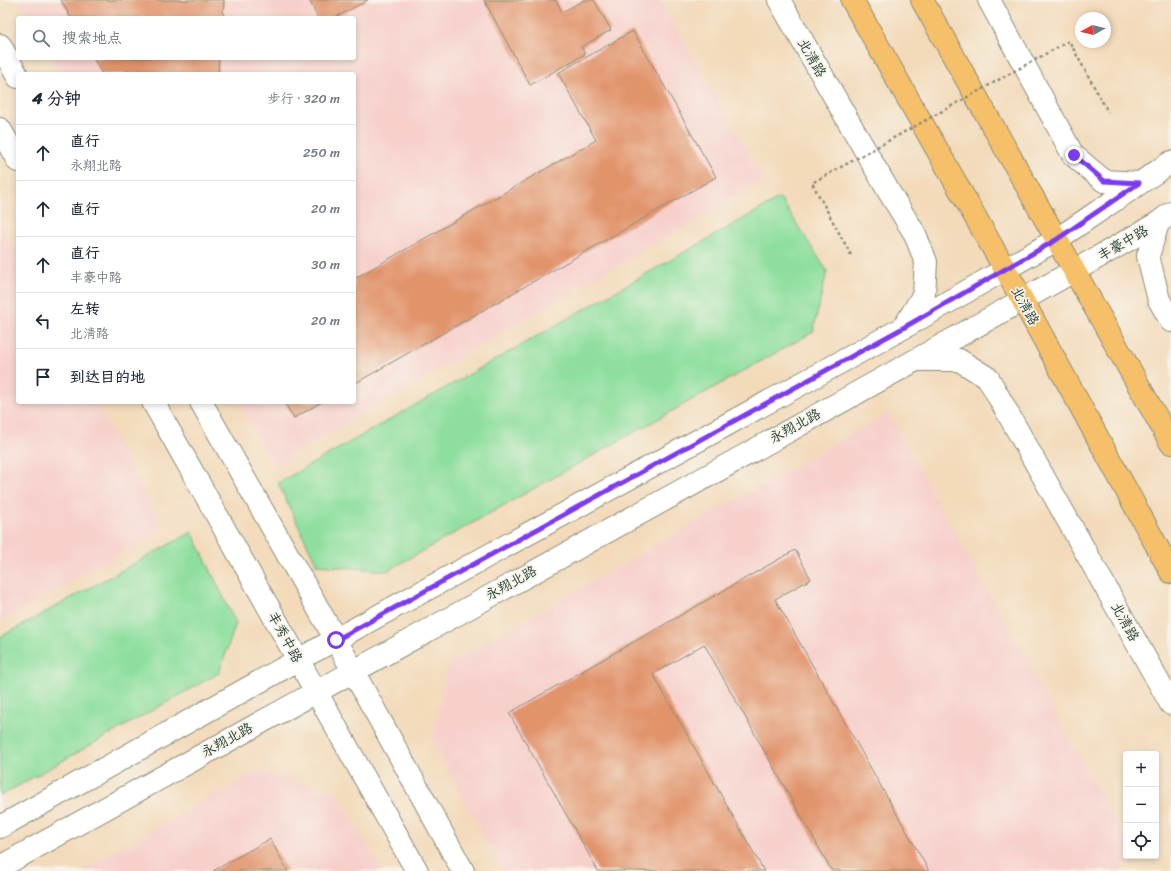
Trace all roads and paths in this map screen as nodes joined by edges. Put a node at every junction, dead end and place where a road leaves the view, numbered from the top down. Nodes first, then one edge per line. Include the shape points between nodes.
1 (779, 0) edge
2 (852, 0) edge
3 (922, 0) edge
4 (989, 0) edge
5 (0, 45) edge
6 (16, 73) edge
7 (1108, 112) dead end
8 (0, 129) edge
9 (16, 157) edge
10 (1171, 162) edge
11 (1139, 183) junction
12 (1165, 218) edge
13 (1056, 240) junction
14 (851, 256) dead end
15 (1005, 269) junction
16 (1074, 272) junction
17 (1023, 301) junction
18 (1171, 321) edge
19 (903, 328) junction
20 (916, 360) junction
21 (154, 404) edge
22 (202, 404) edge
23 (1171, 443) edge
24 (1171, 572) edge
25 (336, 640) junction
26 (298, 660) junction
27 (353, 670) junction
28 (315, 691) junction
29 (1171, 704) edge
30 (0, 827) edge
31 (0, 867) edge
32 (417, 871) edge
33 (463, 871) edge

1 - 19 street, 北清路 via 914,234 926,262 924,294
2 - 15 main road, 北清路
3 - 13 main road
4 - 11 street via 1074,155 1104,181
5 - 6 street
7 - 14 path, bridge via 1069,41 812,183
8 - 9 street
10 - 11 street
11 - 13 street
12 - 16 street, 丰豪中路
12 - 18 street via 1148,256 1159,300
13 - 15 street
13 - 16 main road
15 - 17 main road, 北清路
15 - 19 street
16 - 17 street, 丰豪中路
16 - 23 main road
17 - 20 street, 永翔北路
17 - 24 main road, 北清路
19 - 25 street
20 - 27 street, 永翔北路
20 - 29 street, 北清路 via 959,360 988,378
21 - 26 street, 丰秀中路
22 - 25 street
25 - 26 street
25 - 27 street
26 - 28 street, 丰秀中路
26 - 30 street
27 - 28 street, 永翔北路
27 - 33 street
28 - 31 street, 永翔北路
28 - 32 street, 丰秀中路

